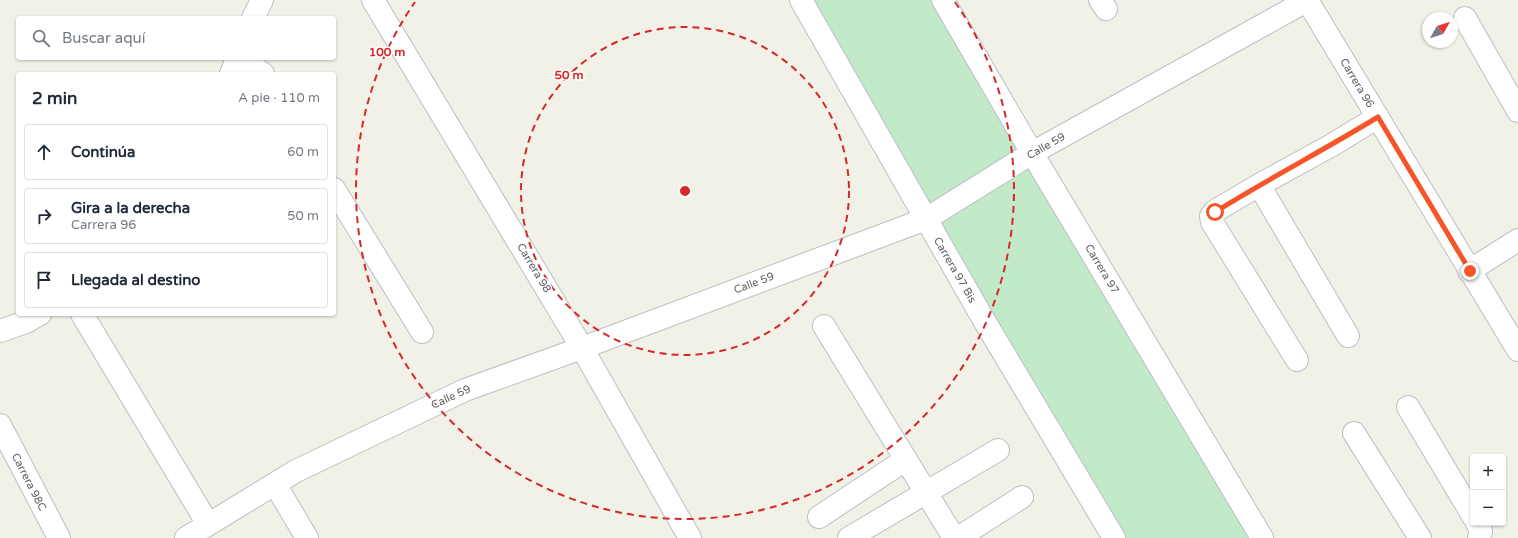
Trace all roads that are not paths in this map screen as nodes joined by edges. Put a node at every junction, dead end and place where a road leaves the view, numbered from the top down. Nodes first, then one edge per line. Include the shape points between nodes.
1 (262, 0) edge
2 (373, 0) edge
3 (801, 0) edge
4 (943, 0) edge
5 (1308, 0) edge
6 (254, 16) edge
7 (1465, 18) dead end
8 (236, 60) edge
9 (245, 60) edge
10 (232, 72) edge
11 (260, 72) edge
12 (1518, 111) edge
13 (1378, 117) junction
14 (1032, 153) junction
15 (1259, 185) junction
16 (336, 192) edge
17 (926, 219) junction
18 (1518, 240) edge
19 (1470, 271) junction
20 (36, 316) edge
21 (83, 316) edge
22 (824, 326) dead end
23 (0, 331) edge
24 (422, 332) dead end
25 (1348, 336) dead end
26 (582, 348) junction
27 (1518, 350) edge
28 (1298, 360) dead end
29 (1408, 407) dead end
30 (0, 425) edge
31 (1354, 433) dead end
32 (998, 450) dead end
33 (905, 460) junction
34 (274, 484) junction
35 (925, 492) junction
36 (1022, 497) dead end
37 (1470, 511) edge
38 (819, 517) dead end
39 (208, 524) junction
40 (1478, 526) edge
41 (59, 538) edge
42 (186, 538) edge
43 (307, 538) edge
44 (690, 538) edge
45 (849, 538) edge
46 (954, 538) edge
47 (958, 538) edge
48 (1114, 538) edge
49 (1262, 538) edge
50 (1420, 538) edge
51 (1479, 538) edge

1 - 6 street
2 - 26 street, Carrera 98
3 - 17 street, Carrera 97 Bis
4 - 14 street, Carrera 97
5 - 13 street, Carrera 96
5 - 14 street, Calle 59
7 - 12 street
8 - 10 street
9 - 11 street
13 - 15 street
13 - 19 street, Carrera 96
14 - 17 street, Calle 59
14 - 49 street, Carrera 97
15 - 25 street
15 - 28 street via 1215,212 1211,216 1212,222
16 - 24 street
17 - 26 street, Calle 59
17 - 48 street, Carrera 97 Bis
18 - 19 street
19 - 27 street, Carrera 96
20 - 23 street
21 - 39 street
22 - 33 street
26 - 34 street, Calle 59 via 465,390
26 - 44 street, Carrera 98
29 - 37 street
30 - 41 street, Carrera 98C
31 - 50 street
32 - 35 street
33 - 35 street
33 - 38 street
34 - 39 street, Calle 59
34 - 43 street
35 - 45 street
35 - 46 street
36 - 47 street
39 - 42 street, Calle 59
40 - 51 street via 1481,531

